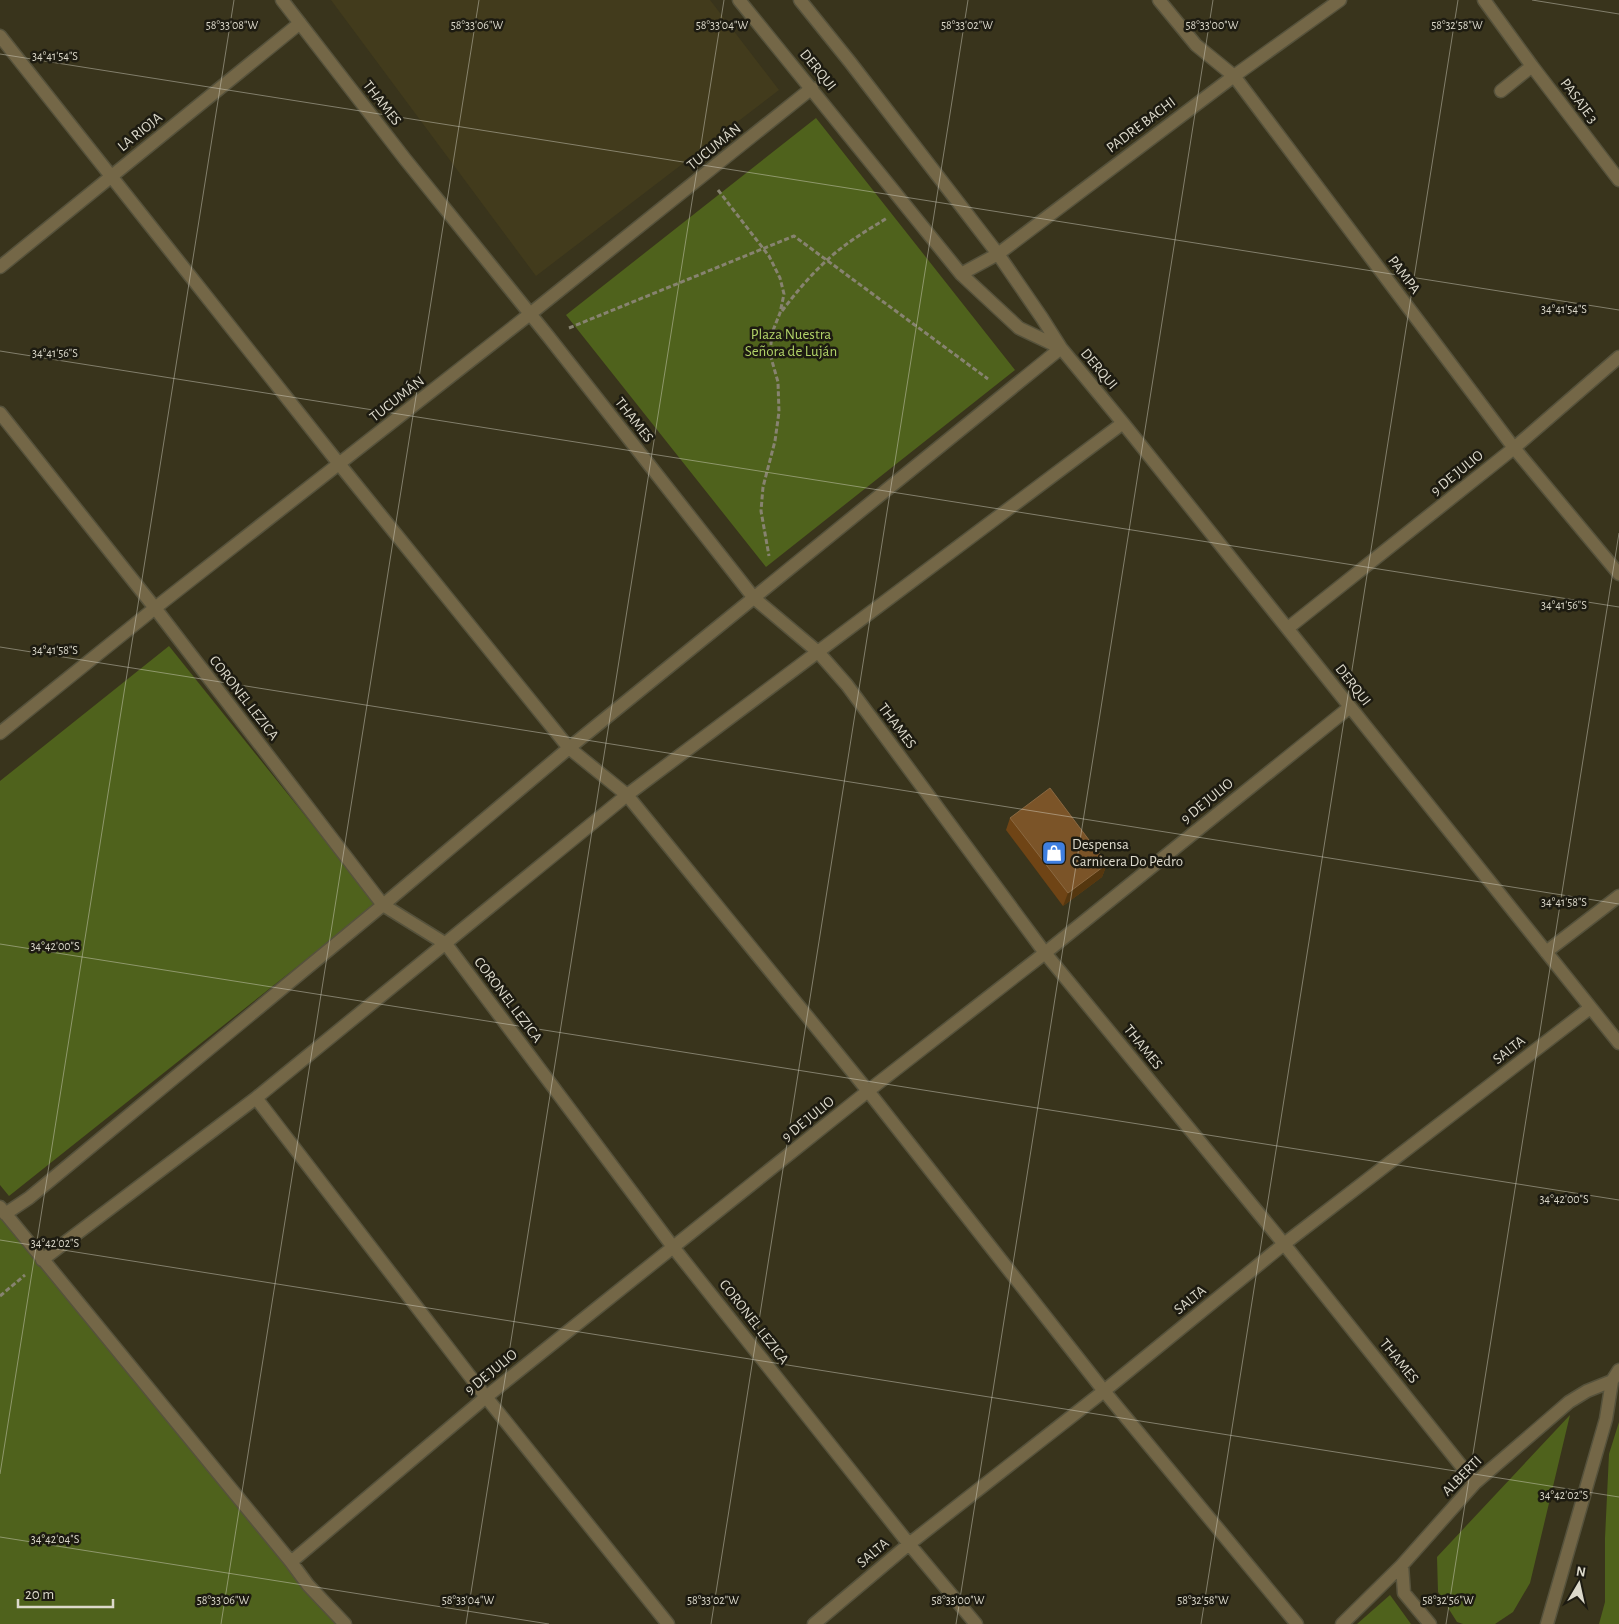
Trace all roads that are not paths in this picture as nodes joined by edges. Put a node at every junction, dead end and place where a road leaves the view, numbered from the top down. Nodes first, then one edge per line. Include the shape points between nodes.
1 (282, 0) edge
2 (739, 0) edge
3 (800, 0) edge
4 (1159, 0) edge
5 (1340, 0) edge
6 (1484, 0) edge
7 (300, 23) junction
8 (0, 36) edge
9 (1532, 66) junction
10 (1234, 76) junction
11 (812, 88) junction
12 (1501, 91) dead end
13 (111, 176) junction
14 (1619, 180) edge
15 (998, 254) junction
16 (0, 267) edge
17 (961, 274) junction
18 (530, 314) junction
19 (1061, 348) junction
20 (1619, 358) edge
21 (0, 413) edge
22 (1124, 423) junction
23 (1514, 448) junction
24 (340, 465) junction
25 (1619, 574) edge
26 (754, 598) junction
27 (155, 608) junction
28 (1288, 628) junction
29 (818, 652) junction
30 (1350, 707) junction
31 (0, 733) edge
32 (569, 748) junction
33 (627, 795) junction
34 (1619, 896) edge
35 (383, 905) junction
36 (446, 944) junction
37 (1546, 952) junction
38 (1045, 953) junction
39 (1590, 1008) junction
40 (1619, 1043) edge
41 (868, 1091) junction
42 (256, 1098) junction
43 (3, 1210) edge
44 (1284, 1244) junction
45 (673, 1247) junction
46 (42, 1260) junction
47 (1616, 1376) edge
48 (1104, 1390) junction
49 (486, 1397) junction
50 (1475, 1483) junction
51 (909, 1544) junction
52 (290, 1562) junction
53 (1402, 1565) junction
54 (345, 1624) edge
55 (668, 1624) edge
56 (814, 1624) edge
57 (976, 1624) edge
58 (1297, 1624) edge
59 (1342, 1624) edge
60 (1430, 1624) edge
61 (1548, 1624) edge

1 - 7 street, THAMES
2 - 11 street, DERQUI
3 - 15 street, DERQUI
4 - 10 street, PAMPA via 1196,45
5 - 10 street, PADRE BACHI
6 - 9 street, PASAJE 3
7 - 13 street, LA RIOJA
7 - 18 street, THAMES
8 - 13 street
9 - 12 street
9 - 14 street, PASAJE 3
10 - 15 street, PADRE BACHI
10 - 23 street, PAMPA
11 - 17 street, DERQUI
11 - 18 street, TUCUMÁN
13 - 16 street, LA RIOJA
13 - 24 street
15 - 17 street, PADRE BACHI
15 - 19 street, DERQUI
17 - 19 street, DERQUI via 1019,328
18 - 24 street, TUCUMÁN
18 - 26 street, THAMES
19 - 22 street, DERQUI
19 - 26 street
20 - 23 street, 9 DE JULIO
21 - 27 street, CORONEL LEZICA
22 - 28 street, DERQUI
22 - 29 street
23 - 25 street, PAMPA
23 - 28 street, 9 DE JULIO
24 - 27 street, TUCUMÁN
24 - 32 street
26 - 29 street, THAMES
26 - 32 street
27 - 31 street, TUCUMÁN
27 - 35 street, CORONEL LEZICA
28 - 30 street, DERQUI
29 - 33 street
29 - 38 street, THAMES
30 - 37 street, DERQUI
30 - 38 street, 9 DE JULIO
32 - 33 street
32 - 35 street
33 - 36 street
33 - 41 street
34 - 37 street
35 - 36 street, CORONEL LEZICA
35 - 43 street via 28,1198
36 - 42 street
36 - 45 street, CORONEL LEZICA
37 - 39 street, DERQUI
38 - 41 street, 9 DE JULIO
38 - 44 street, THAMES
39 - 40 street, DERQUI
39 - 44 street, SALTA
41 - 45 street, 9 DE JULIO
41 - 48 street
42 - 46 street
42 - 49 street
43 - 46 street
44 - 48 street, SALTA
44 - 50 street, THAMES
45 - 49 street, 9 DE JULIO
45 - 51 street, CORONEL LEZICA
46 - 52 street
47 - 50 street, ALBERTI via 1569,1402
47 - 61 street
48 - 51 street, SALTA
48 - 58 street
49 - 52 street, 9 DE JULIO
49 - 55 street
50 - 53 street, ALBERTI
51 - 56 street, SALTA
51 - 57 street, CORONEL LEZICA
52 - 54 street
53 - 59 street, ALBERTI
53 - 60 street via 1404,1593

